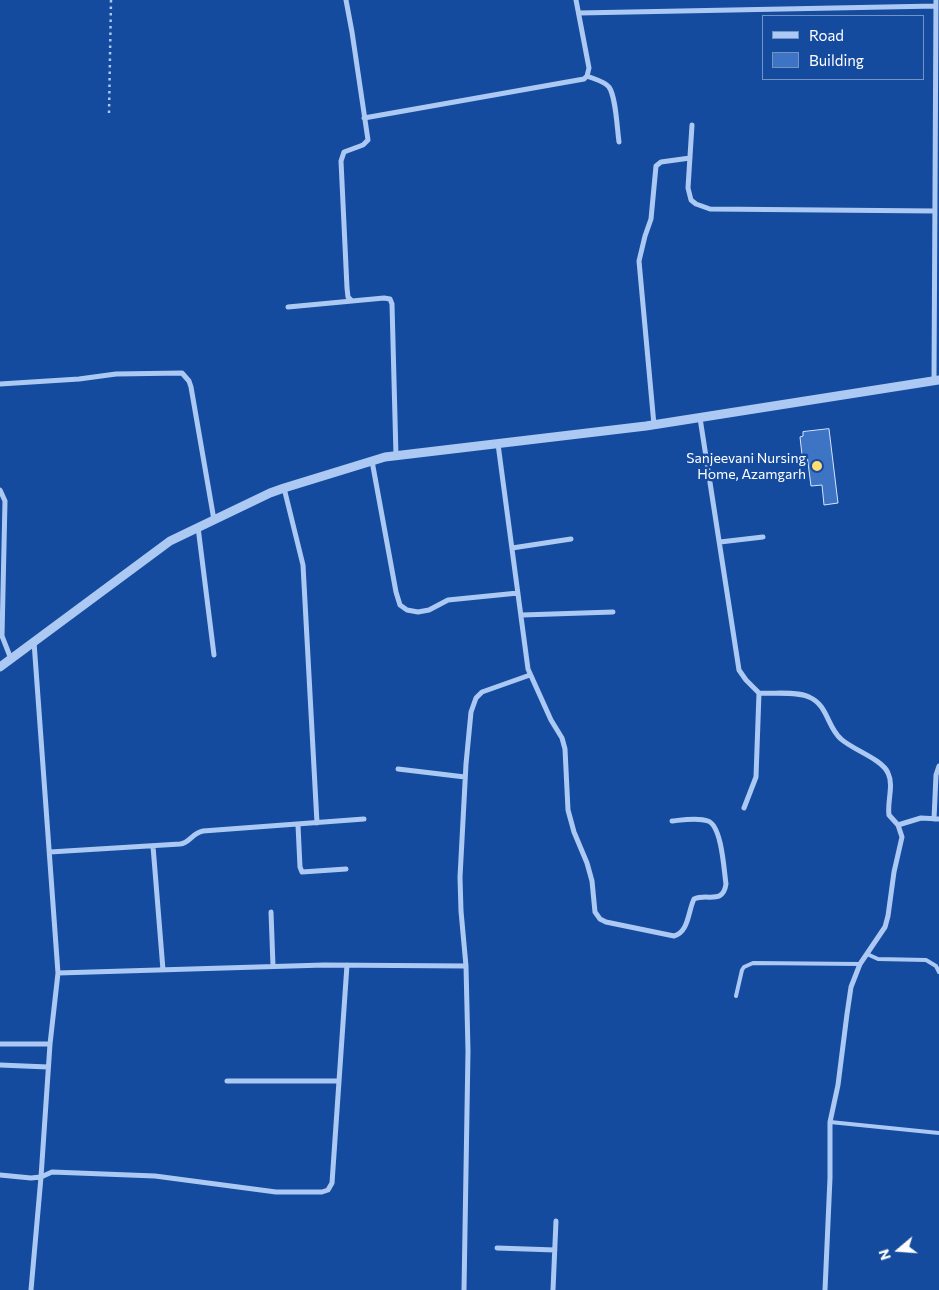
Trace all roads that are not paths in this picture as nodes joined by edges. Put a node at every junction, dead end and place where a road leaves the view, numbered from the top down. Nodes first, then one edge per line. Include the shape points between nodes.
1 (346, 0) edge
2 (576, 0) edge
3 (936, 3) edge
4 (579, 13) junction
5 (937, 50) edge
6 (587, 76) junction
7 (364, 118) junction
8 (692, 126) dead end
9 (619, 142) dead end
10 (690, 158) junction
11 (935, 211) junction
12 (352, 301) junction
13 (288, 307) dead end
14 (937, 380) edge
15 (0, 384) edge
16 (700, 418) junction
17 (654, 425) junction
18 (498, 444) junction
19 (396, 456) junction
20 (372, 461) junction
21 (284, 488) junction
22 (0, 490) edge
23 (214, 520) junction
24 (198, 528) junction
25 (763, 537) dead end
26 (571, 539) dead end
27 (720, 542) junction
28 (512, 548) junction
29 (518, 593) junction
30 (613, 612) dead end
31 (522, 615) junction
32 (34, 642) junction
33 (214, 655) dead end
34 (10, 659) junction
35 (0, 667) edge
36 (530, 675) junction
37 (759, 693) junction
38 (939, 766) edge
39 (398, 769) dead end
40 (465, 777) junction
41 (744, 808) dead end
42 (364, 819) dead end
43 (937, 819) edge
44 (672, 821) dead end
45 (316, 823) junction
46 (298, 825) junction
47 (898, 825) junction
48 (153, 846) junction
49 (50, 852) junction
50 (346, 869) dead end
51 (271, 912) dead end
52 (867, 954) junction
53 (860, 964) junction
54 (347, 965) junction
55 (273, 966) junction
56 (466, 966) junction
57 (163, 970) junction
58 (939, 972) edge
59 (58, 973) junction
60 (736, 996) dead end
61 (0, 1044) edge
62 (50, 1044) junction
63 (0, 1065) edge
64 (48, 1067) junction
65 (227, 1081) dead end
66 (339, 1081) junction
67 (830, 1122) junction
68 (939, 1133) edge
69 (0, 1175) edge
70 (41, 1177) junction
71 (556, 1222) dead end
72 (497, 1248) dead end
73 (555, 1250) junction
74 (31, 1290) edge
75 (464, 1290) edge
76 (553, 1290) edge
77 (824, 1290) edge

1 - 7 street
2 - 4 street
3 - 4 street
3 - 5 street
4 - 6 street via 589,68
5 - 11 street
6 - 7 street
6 - 9 street via 609,87
7 - 12 street via 368,140 344,152 341,160 346,288
8 - 10 street
10 - 11 street via 688,188 691,200 702,207
10 - 17 street via 661,162 656,166 651,219 640,261
11 - 14 street
12 - 13 street
12 - 19 street via 384,298 390,299 392,304
14 - 16 street
15 - 23 street via 182,372 190,381
16 - 17 street
16 - 27 street
17 - 18 street
18 - 19 street
18 - 28 street
19 - 20 street
20 - 21 street
20 - 29 street via 400,605 418,612 448,600
21 - 23 street
21 - 45 street via 303,565
22 - 34 street via 5,501 2,636
23 - 24 street
24 - 32 street via 170,541
24 - 33 street
25 - 27 street
26 - 28 street
27 - 37 street via 740,670
28 - 29 street
29 - 31 street
30 - 31 street
31 - 36 street
32 - 34 street
32 - 49 street
34 - 35 street
36 - 40 street via 487,690 476,698 471,712
36 - 44 street via 562,738 568,810 587,863 595,912 600,919 680,935 694,899 716,897 725,891 719,840 714,826 704,820
37 - 41 street via 756,777
37 - 47 street via 800,694 816,701 842,740 887,770 890,776 889,815
38 - 43 street via 936,776
39 - 40 street
40 - 56 street via 460,877
42 - 45 street
43 - 47 street via 921,818
45 - 46 street
46 - 48 street via 203,831 184,843
46 - 50 street via 302,872
47 - 52 street via 902,837 886,927
48 - 49 street
48 - 57 street
49 - 59 street
51 - 55 street
52 - 53 street
52 - 58 lane via 878,958 926,960
53 - 60 lane via 753,963 742,970
53 - 67 street via 848,1005
54 - 55 street
54 - 56 street
54 - 66 street
55 - 57 street
56 - 75 street via 468,1051
57 - 59 street
59 - 62 street
61 - 62 street
62 - 64 street
63 - 64 street
64 - 70 street
65 - 66 street
66 - 70 street via 332,1183 328,1190 276,1192 155,1176 52,1172
67 - 68 lane
67 - 77 street
69 - 70 street
70 - 74 street
71 - 73 street
72 - 73 street
73 - 76 street

